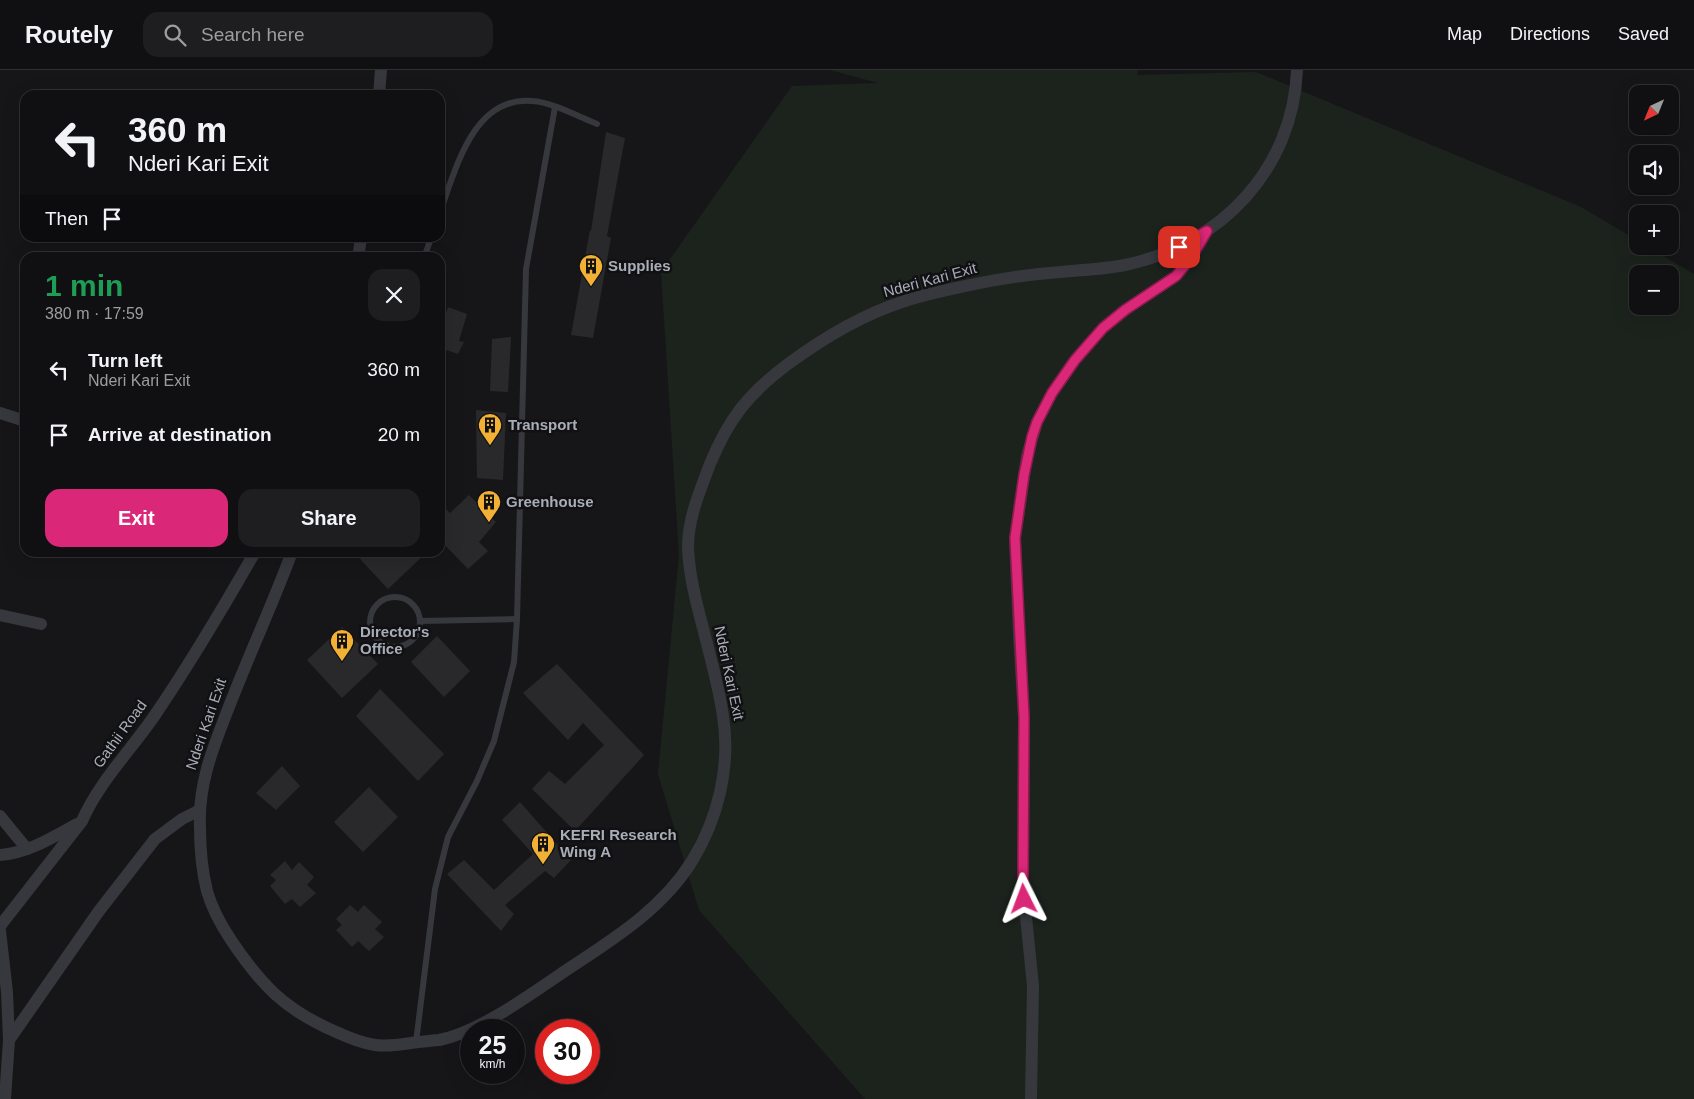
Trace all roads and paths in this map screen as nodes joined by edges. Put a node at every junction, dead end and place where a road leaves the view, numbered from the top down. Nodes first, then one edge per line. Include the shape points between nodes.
1 (381, 70) edge
2 (1297, 70) edge
3 (379, 90) edge
4 (555, 107) junction
5 (597, 124) dead end
6 (445, 198) edge
7 (1207, 231) junction
8 (0, 413) edge
9 (20, 419) edge
10 (252, 557) edge
11 (290, 557) edge
12 (0, 615) edge
13 (517, 619) junction
14 (420, 621) junction
15 (41, 624) dead end
16 (200, 810) junction
17 (0, 816) edge
18 (82, 821) junction
19 (28, 849) junction
20 (0, 855) edge
21 (0, 926) edge
22 (0, 931) edge
23 (9, 1040) junction
24 (416, 1042) junction
25 (5, 1099) edge
26 (1031, 1099) edge

1 - 3 street
2 - 7 street, Nderi Kari Exit via 1294,103 1271,163 1249,195
4 - 5 lane
4 - 6 lane via 534,101 514,102 501,106 486,117 460,157
4 - 13 lane via 526,269
7 - 24 street, Nderi Kari Exit via 1161,255 1127,264 1013,276 898,303 821,342 755,391 735,414 720,441 694,505 688,542 690,568 724,721 724,773 718,802 692,860 658,902 631,927 591,954 474,1028 455,1036
7 - 26 street via 1176,276 1103,328 1075,360 1037,422 1027,456 1015,538 1024,717 1023,887 1033,986
8 - 9 street
10 - 18 street, Gathii Road via 202,644 90,803
11 - 16 street, Nderi Kari Exit via 216,740 205,773
12 - 15 street
13 - 14 lane
13 - 24 lane via 514,662 494,741 448,837 434,889
14 - 14 lane via 419,630 409,644 392,648 376,640 369,623 374,607 389,597 406,599 418,612
16 - 23 street via 155,839 99,911
16 - 24 street, Nderi Kari Exit via 201,854 214,909 223,928 264,983 283,1003 344,1036 391,1047
17 - 19 street
18 - 19 street
18 - 21 street, Gathii Road
19 - 20 street
22 - 23 street
23 - 25 street

